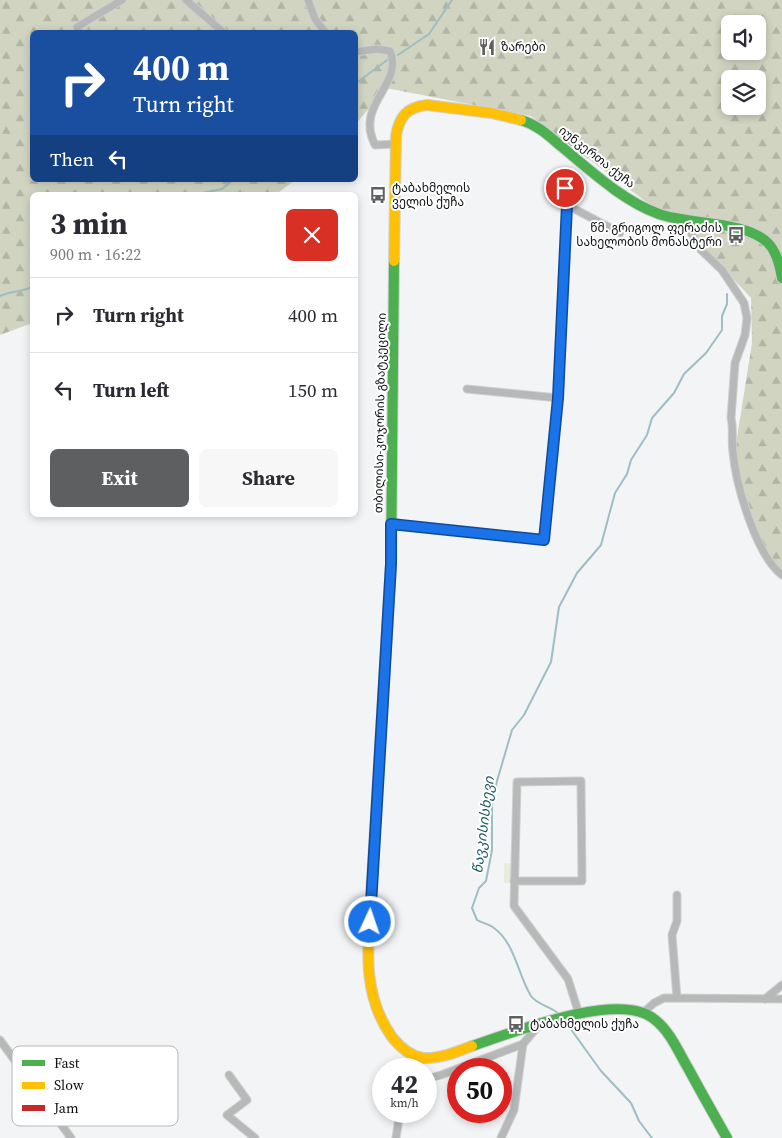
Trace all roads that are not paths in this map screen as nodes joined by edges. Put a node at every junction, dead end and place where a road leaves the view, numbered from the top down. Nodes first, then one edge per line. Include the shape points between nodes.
1 (122, 0) edge
2 (186, 0) edge
3 (308, 0) edge
4 (78, 30) edge
5 (220, 30) edge
6 (323, 30) edge
7 (358, 52) edge
8 (395, 144) junction
9 (565, 188) dead end
10 (567, 205) junction
11 (686, 222) junction
12 (620, 233) dead end
13 (782, 278) edge
14 (467, 389) dead end
15 (558, 398) junction
16 (391, 524) junction
17 (782, 575) edge
18 (514, 881) junction
19 (677, 895) dead end
20 (782, 985) edge
21 (677, 998) junction
22 (782, 999) edge
23 (762, 1000) junction
24 (644, 1012) junction
25 (579, 1014) junction
26 (539, 1025) junction
27 (0, 1040) edge
28 (523, 1044) junction
29 (12, 1057) edge
30 (229, 1075) dead end
31 (437, 1075) edge
32 (398, 1123) edge
33 (62, 1126) edge
34 (71, 1138) edge
35 (255, 1138) edge
36 (396, 1138) edge
37 (502, 1138) edge
38 (727, 1138) edge

1 - 4 street via 77,27
2 - 5 street
3 - 6 street
7 - 8 street via 390,51 393,59 391,73 373,104 370,132 375,145
8 - 11 main road, იუნკერთა ქუჩა via 400,118 407,110 420,105 514,117 546,134 627,197 659,214
8 - 16 main road, თბილისი-კოჯორის გზატკეცილი
9 - 10 street
10 - 12 street
10 - 15 street
11 - 13 main road, იუნკერთა ქუჩა via 758,236 774,252
11 - 17 street via 702,250 722,270 744,303 747,318 745,336 734,363 732,450 754,530 768,561
14 - 15 street
15 - 16 street via 544,540
16 - 26 main road, თბილისი-კოჯორის გზატკეცილი via 369,981 376,1004 396,1043 413,1056 424,1058 450,1054
18 - 18 street via 582,881 581,782 517,782
18 - 25 street via 514,906 568,979
19 - 21 street via 677,921 672,934
20 - 23 street via 769,998
21 - 23 street
21 - 24 street via 664,998
22 - 23 street
24 - 25 main road, თბილისი-კოჯორის გზატკეცილი via 616,1009
24 - 38 main road via 669,1034
25 - 26 main road, თბილისი-კოჯორის გზატკეცილი
26 - 28 street
27 - 29 street
28 - 31 street
28 - 37 street via 514,1110
30 - 35 street via 246,1100 227,1114
32 - 36 street
33 - 34 street

